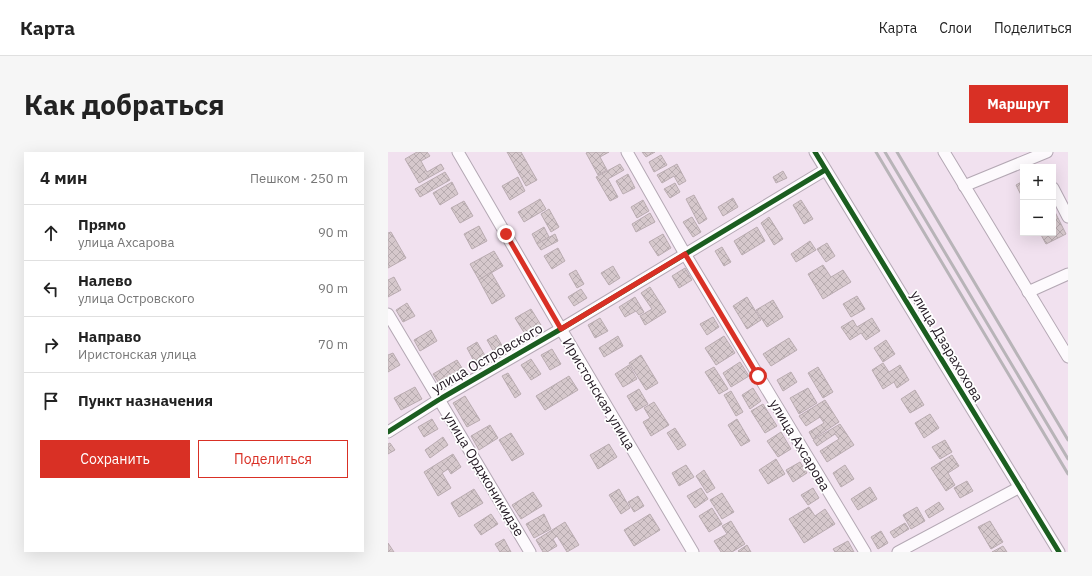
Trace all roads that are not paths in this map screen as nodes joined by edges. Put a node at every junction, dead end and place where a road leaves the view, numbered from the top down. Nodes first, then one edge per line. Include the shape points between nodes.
1 (458, 152) edge
2 (627, 152) edge
3 (815, 152) edge
4 (944, 152) edge
5 (1047, 152) edge
6 (1033, 154) edge
7 (825, 170) junction
8 (964, 186) junction
9 (1056, 194) edge
10 (1068, 217) edge
11 (685, 254) junction
12 (1068, 274) edge
13 (1028, 292) junction
14 (388, 314) edge
15 (561, 329) junction
16 (1068, 357) edge
17 (440, 399) junction
18 (388, 432) edge
19 (1020, 487) junction
20 (530, 552) edge
21 (693, 552) edge
22 (865, 552) edge
23 (898, 552) edge
24 (1059, 552) edge

1 - 15 street, Иристонская улица
2 - 11 street, улица Ахсарова
3 - 7 street, улица Дзарахохова
4 - 8 street
5 - 6 street
6 - 8 street
7 - 11 street, улица Островского
7 - 19 street, улица Дзарахохова
8 - 13 street
9 - 10 street
11 - 15 street, улица Островского
11 - 22 street, улица Ахсарова
12 - 13 street
13 - 16 street
14 - 17 street, улица Орджоникидзе
15 - 17 street, улица Островского
15 - 21 street, Иристонская улица
17 - 18 street, улица Островского
17 - 20 street, улица Орджоникидзе
19 - 23 street
19 - 24 street, улица Дзарахохова

